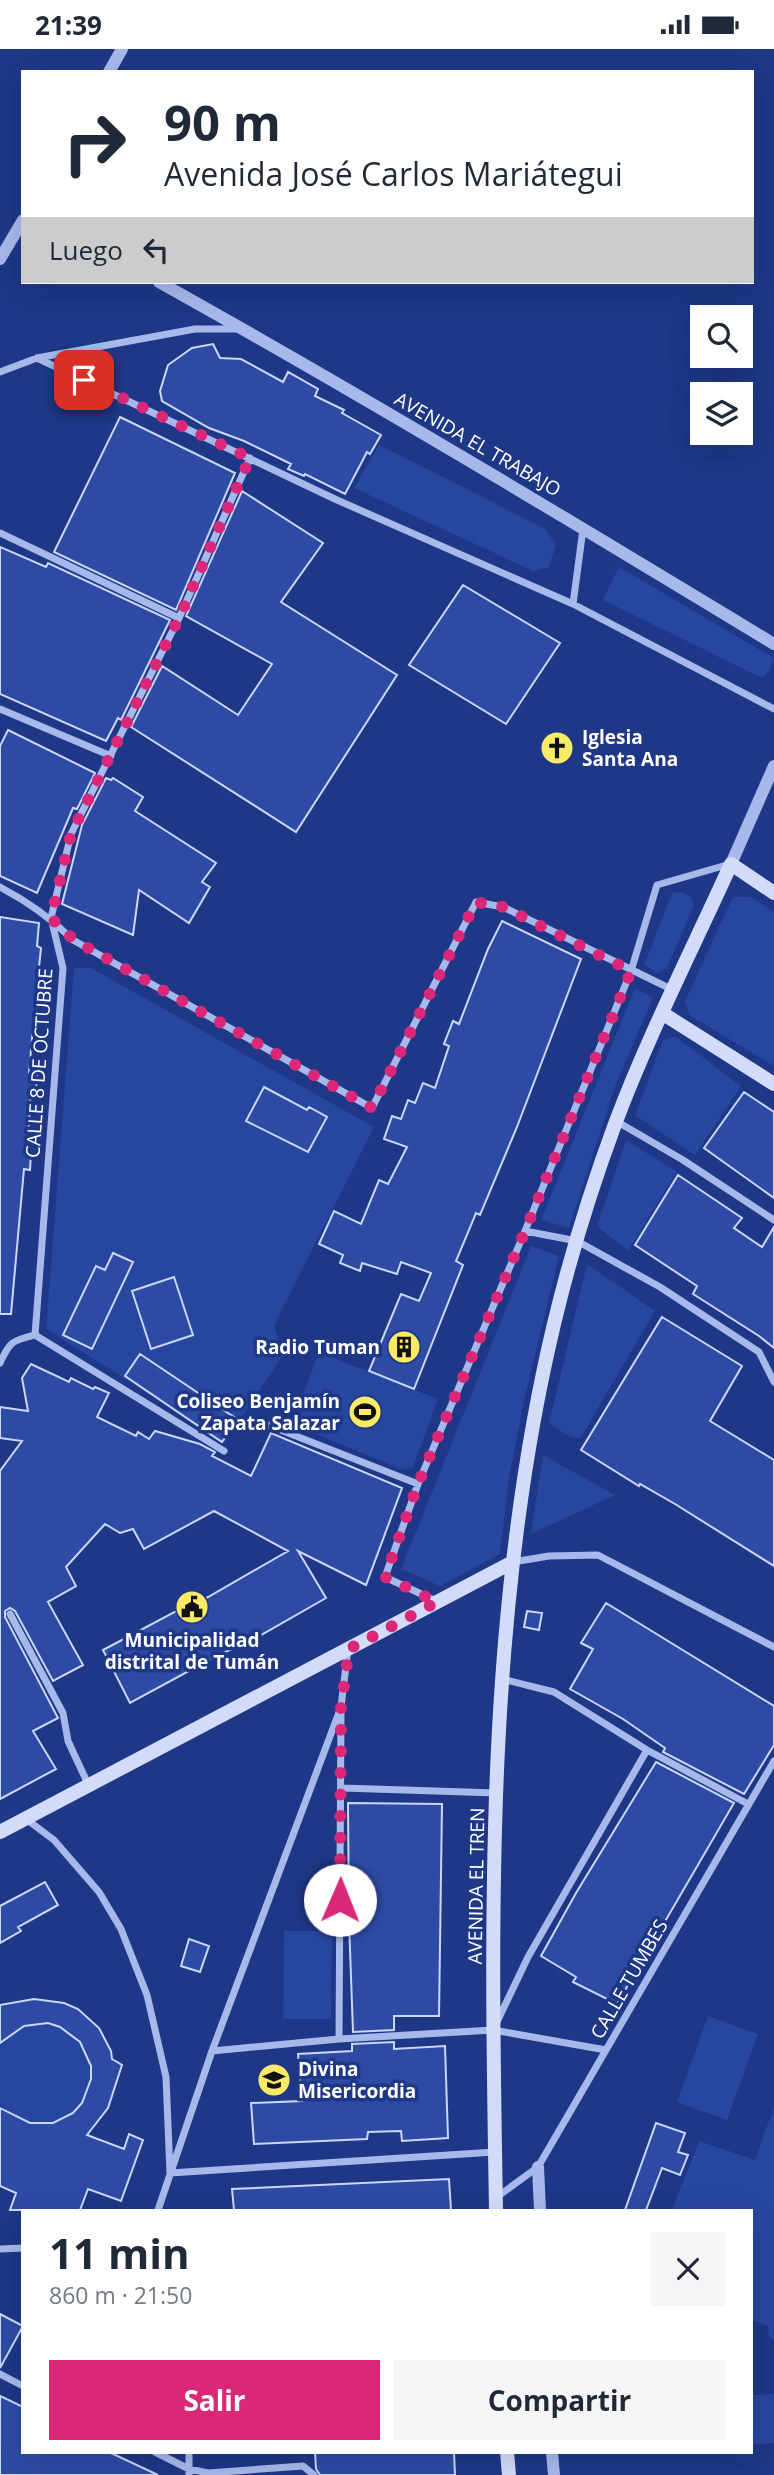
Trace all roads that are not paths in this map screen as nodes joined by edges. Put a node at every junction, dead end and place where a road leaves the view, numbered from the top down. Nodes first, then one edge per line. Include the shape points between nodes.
1 (122, 49) edge
2 (110, 70) edge
3 (19, 234) edge
4 (0, 259) edge
5 (163, 284) edge
6 (244, 329) junction
7 (37, 358) junction
8 (0, 372) edge
9 (250, 458) junction
10 (583, 528) junction
11 (0, 533) edge
12 (573, 604) junction
13 (179, 618) junction
14 (774, 644) edge
15 (0, 709) edge
16 (774, 709) edge
17 (111, 756) junction
18 (774, 766) edge
19 (731, 864) junction
20 (0, 887) edge
21 (774, 893) edge
22 (51, 918) junction
23 (631, 971) junction
24 (673, 991) junction
25 (662, 1013) junction
26 (774, 1084) edge
27 (616, 1121) junction
28 (774, 1220) edge
29 (525, 1231) junction
30 (577, 1241) junction
31 (35, 1335) junction
32 (0, 1363) edge
33 (774, 1382) edge
34 (250, 1417) dead end
35 (224, 1451) dead end
36 (418, 1484) junction
37 (513, 1562) junction
38 (437, 1602) junction
39 (10, 1614) dead end
40 (774, 1647) edge
41 (349, 1649) junction
42 (502, 1679) junction
43 (341, 1707) junction
44 (647, 1750) junction
45 (774, 1761) edge
46 (88, 1784) junction
47 (342, 1788) junction
48 (497, 1793) junction
49 (748, 1804) junction
50 (24, 1818) junction
51 (0, 1832) edge
52 (493, 2031) junction
53 (339, 2039) junction
54 (606, 2050) junction
55 (212, 2051) junction
56 (495, 2151) junction
57 (538, 2167) junction
58 (170, 2173) junction
59 (496, 2204) edge
60 (158, 2209) edge
61 (540, 2209) edge
62 (21, 2248) edge
63 (0, 2249) edge
64 (0, 2374) edge
65 (21, 2385) edge
66 (158, 2454) edge
67 (189, 2454) edge
68 (507, 2454) edge
69 (552, 2454) edge
70 (189, 2472) edge
71 (314, 2475) edge
72 (509, 2475) edge
73 (554, 2475) edge

1 - 2 street
3 - 4 street
5 - 6 street, AVENIDA EL TRABAJO
6 - 7 street via 195,329
6 - 10 street, AVENIDA EL TRABAJO
7 - 8 street
7 - 9 street
9 - 12 street
9 - 13 street, CALLE 8 DE OCTUBRE
10 - 12 street
10 - 14 street, AVENIDA EL TRABAJO
11 - 13 street
12 - 16 street
13 - 17 street, CALLE 8 DE OCTUBRE
15 - 17 street
17 - 22 street, CALLE 8 DE OCTUBRE via 71,834
18 - 19 street
19 - 21 main road
19 - 23 street via 657,885
19 - 24 main road, AVENIDA EL TREN
20 - 22 street
22 - 23 street via 74,940 372,1108 476,902 503,907
22 - 31 street, CALLE 8 DE OCTUBRE via 63,968
23 - 24 street
23 - 29 street
24 - 25 main road, AVENIDA EL TREN
25 - 26 main road
25 - 27 main road, AVENIDA EL TREN
27 - 28 street
27 - 30 main road, AVENIDA EL TREN
29 - 30 street
29 - 36 street
30 - 33 street via 660,1287 759,1352
30 - 37 main road, AVENIDA EL TREN via 530,1436
31 - 32 street via 7,1346
31 - 35 street
34 - 36 street
36 - 38 street via 385,1577
37 - 38 main road
37 - 40 street via 598,1555
37 - 42 main road, AVENIDA EL TREN
38 - 41 main road
39 - 46 street via 62,1713 68,1741
41 - 43 street
41 - 46 main road
42 - 44 street via 554,1692
42 - 48 main road, AVENIDA EL TREN
43 - 47 street
43 - 55 street
44 - 49 street
44 - 52 street via 528,1957
45 - 49 street, CALLE TUMBES
46 - 50 main road
47 - 48 street
47 - 53 street
48 - 52 main road, AVENIDA EL TREN
49 - 54 street, CALLE TUMBES
50 - 51 main road
50 - 58 street via 54,1840 99,1892 121,1929 147,1995 166,2077
52 - 53 street
52 - 54 street
52 - 56 main road, AVENIDA EL TREN
53 - 55 street
54 - 57 street, CALLE TUMBES
55 - 58 street
56 - 58 street
56 - 59 main road, AVENIDA EL TREN
57 - 59 street, CALLE TUMBES
57 - 61 street
58 - 60 street
62 - 63 street
64 - 65 street
66 - 70 street
67 - 70 street
68 - 72 main road
69 - 73 street
70 - 71 street via 303,2466

